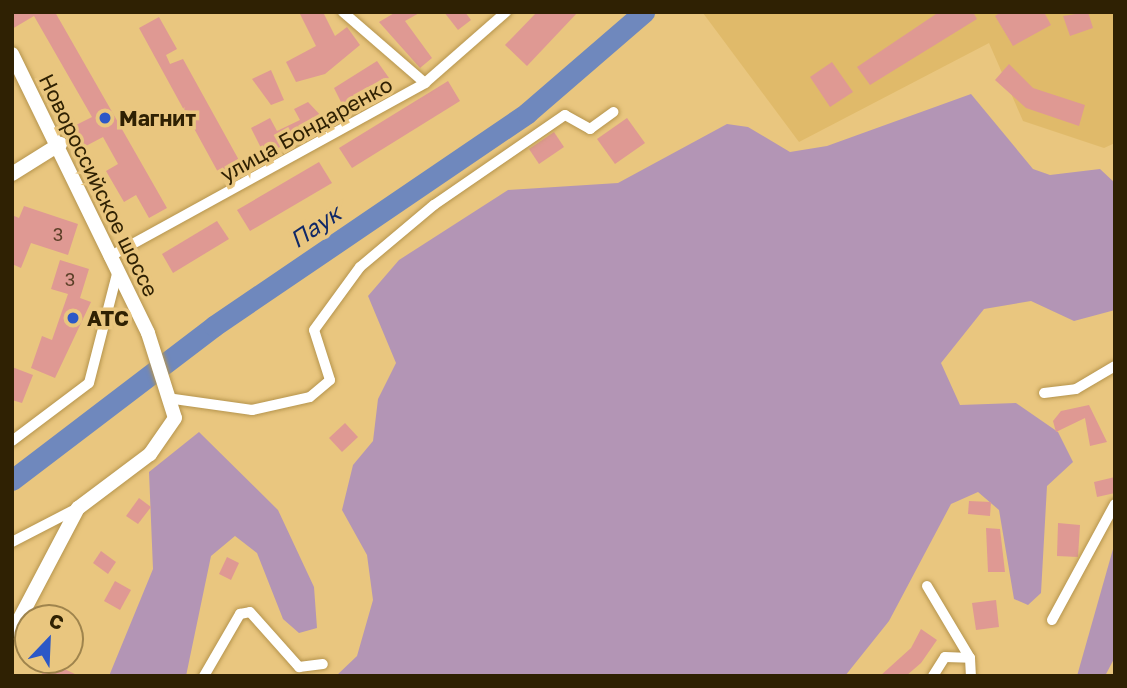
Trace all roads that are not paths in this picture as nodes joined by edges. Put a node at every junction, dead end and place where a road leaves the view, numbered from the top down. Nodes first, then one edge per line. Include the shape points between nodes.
1 (344, 12) edge
2 (506, 12) edge
3 (12, 54) edge
4 (425, 83) junction
5 (613, 112) dead end
6 (60, 144) junction
7 (12, 174) edge
8 (109, 257) junction
9 (117, 274) junction
10 (1115, 366) edge
11 (1044, 393) dead end
12 (174, 399) junction
13 (12, 441) edge
14 (1115, 503) edge
15 (78, 508) junction
16 (12, 542) edge
17 (928, 586) dead end
18 (1052, 620) dead end
19 (12, 632) edge
20 (970, 658) junction
21 (323, 664) dead end
22 (204, 676) edge
23 (933, 676) edge
24 (971, 676) edge

1 - 4 street
2 - 4 street, улица Бондаренко
3 - 6 main road, Новороссийское шоссе
4 - 8 street, улица Бондаренко
5 - 12 street via 590,129 565,115 434,205 360,267 314,331 330,380 310,397 252,410
6 - 7 main road
6 - 8 main road, Новороссийское шоссе
8 - 9 main road, Новороссийское шоссе
9 - 12 main road, Новороссийское шоссе via 148,333
9 - 13 street via 89,383
10 - 11 street via 1076,389
12 - 15 main road via 175,418 150,454
14 - 18 street via 1096,528 1081,571
15 - 16 street
15 - 19 main road
17 - 20 street
20 - 23 street via 945,657
20 - 24 street
21 - 22 street via 299,667 250,612 240,614

